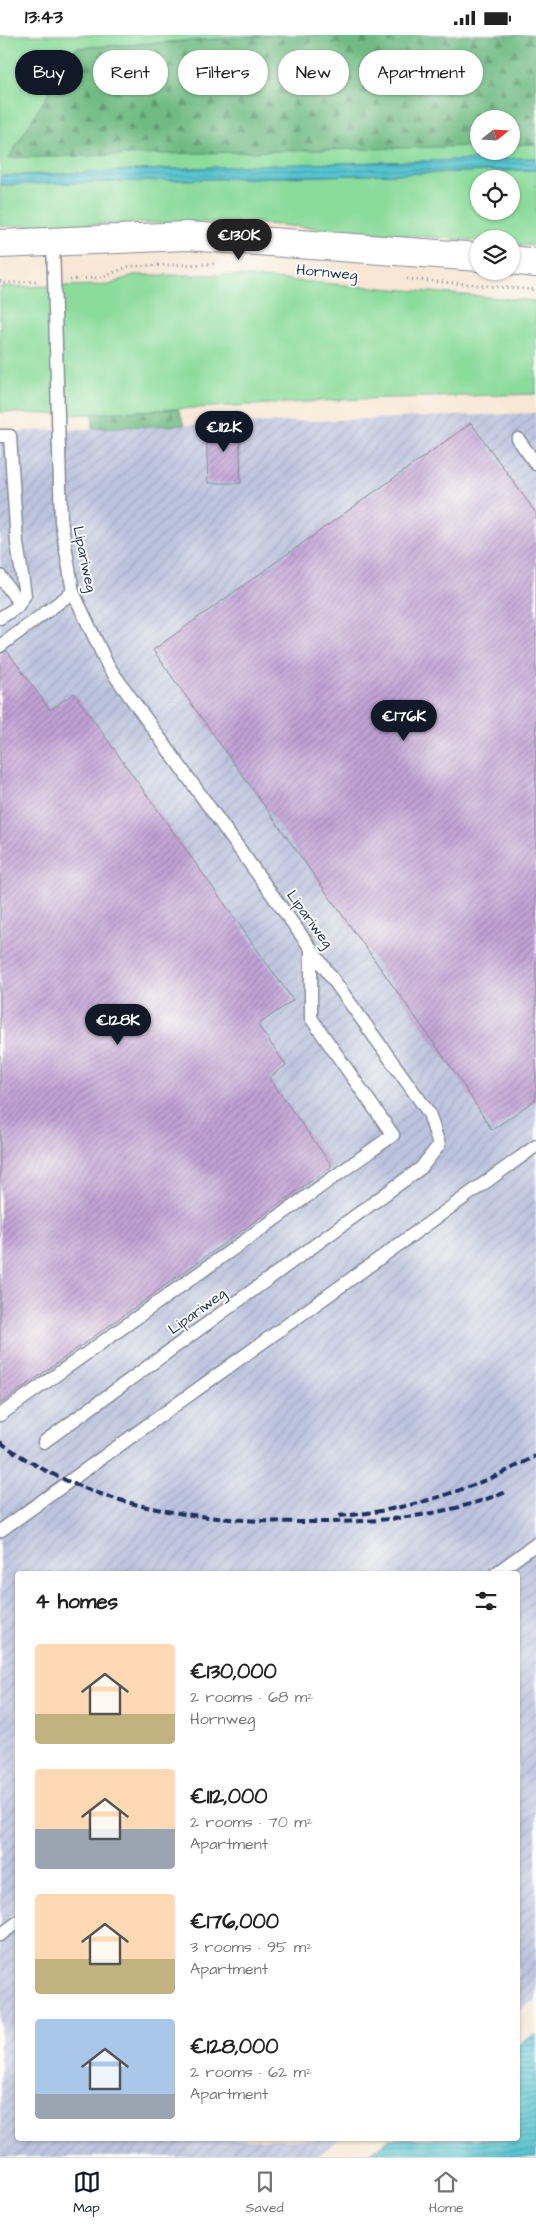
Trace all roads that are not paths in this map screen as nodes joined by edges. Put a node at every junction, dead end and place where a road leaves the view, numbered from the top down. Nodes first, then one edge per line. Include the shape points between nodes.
1 (53, 242) junction
2 (0, 244) edge
3 (470, 256) edge
4 (520, 261) edge
5 (536, 263) edge
6 (0, 436) edge
7 (518, 439) dead end
8 (536, 464) edge
9 (0, 576) edge
10 (73, 592) junction
11 (19, 603) junction
12 (0, 618) edge
13 (0, 646) edge
14 (311, 949) junction
15 (536, 1146) edge
16 (0, 1415) edge
17 (44, 1442) dead end
18 (0, 1531) edge
19 (536, 1543) edge
20 (499, 1571) edge
21 (15, 1924) edge
22 (0, 1935) edge

1 - 2 street, Hornweg
1 - 3 street, Hornweg via 186,236
1 - 10 lane, Lipariweg via 61,521
4 - 5 street
6 - 11 lane via 10,436 17,543 25,595
7 - 8 lane
9 - 11 lane
10 - 13 lane
10 - 14 lane, Lipariweg via 108,666
11 - 12 lane
14 - 16 lane via 311,1018 393,1135
14 - 17 lane, Lipariweg via 429,1113 439,1145 422,1168
15 - 18 lane
19 - 20 lane
21 - 22 lane

